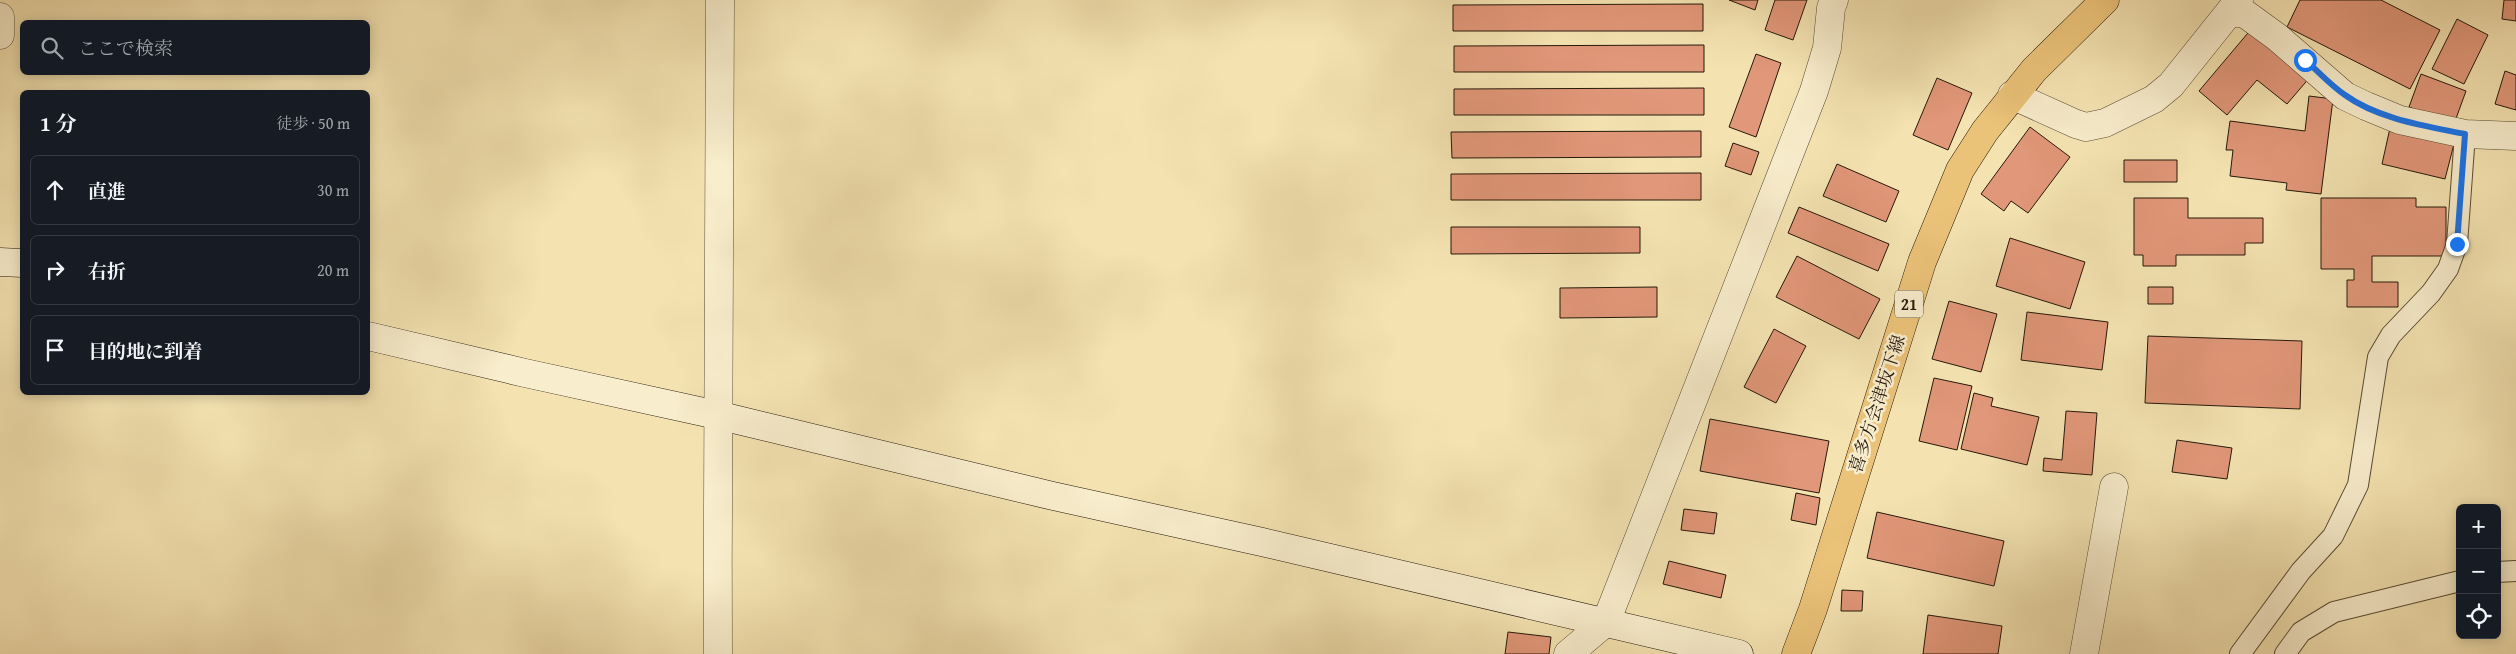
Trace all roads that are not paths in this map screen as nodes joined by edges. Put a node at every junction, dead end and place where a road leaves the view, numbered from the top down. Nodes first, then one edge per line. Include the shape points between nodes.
1 (720, 0) edge
2 (1834, 0) edge
3 (2105, 0) edge
4 (2235, 6) edge
5 (0, 17) edge
6 (0, 35) edge
7 (2012, 96) junction
8 (2465, 134) junction
9 (2516, 136) edge
10 (0, 262) edge
11 (20, 263) edge
12 (370, 336) edge
13 (717, 415) junction
14 (2114, 487) dead end
15 (2516, 571) edge
16 (2501, 572) edge
17 (2456, 581) edge
18 (1606, 622) junction
19 (718, 654) edge
20 (1568, 654) edge
21 (1739, 654) edge
22 (1796, 654) edge
23 (2084, 654) edge
24 (2240, 654) edge
25 (2285, 654) edge

1 - 13 street
2 - 18 street via 1827,48 1814,91
3 - 7 main road, 喜多方会津坂下線 / 21
4 - 7 street via 2171,86 2142,106 2105,122 2086,127
4 - 8 street via 2278,37 2345,96 2400,120
5 - 6 street
7 - 22 main road, 喜多方会津坂下線 / 21 via 1960,170 1922,262
8 - 9 street
8 - 24 lane via 2457,244 2448,269 2431,293 2391,334 2378,357 2358,485 2333,536 2301,571
10 - 11 street
12 - 13 street
13 - 18 street via 1053,496
13 - 19 street
14 - 23 street
15 - 16 lane
17 - 25 lane via 2334,612 2301,632
18 - 20 street
18 - 21 street

